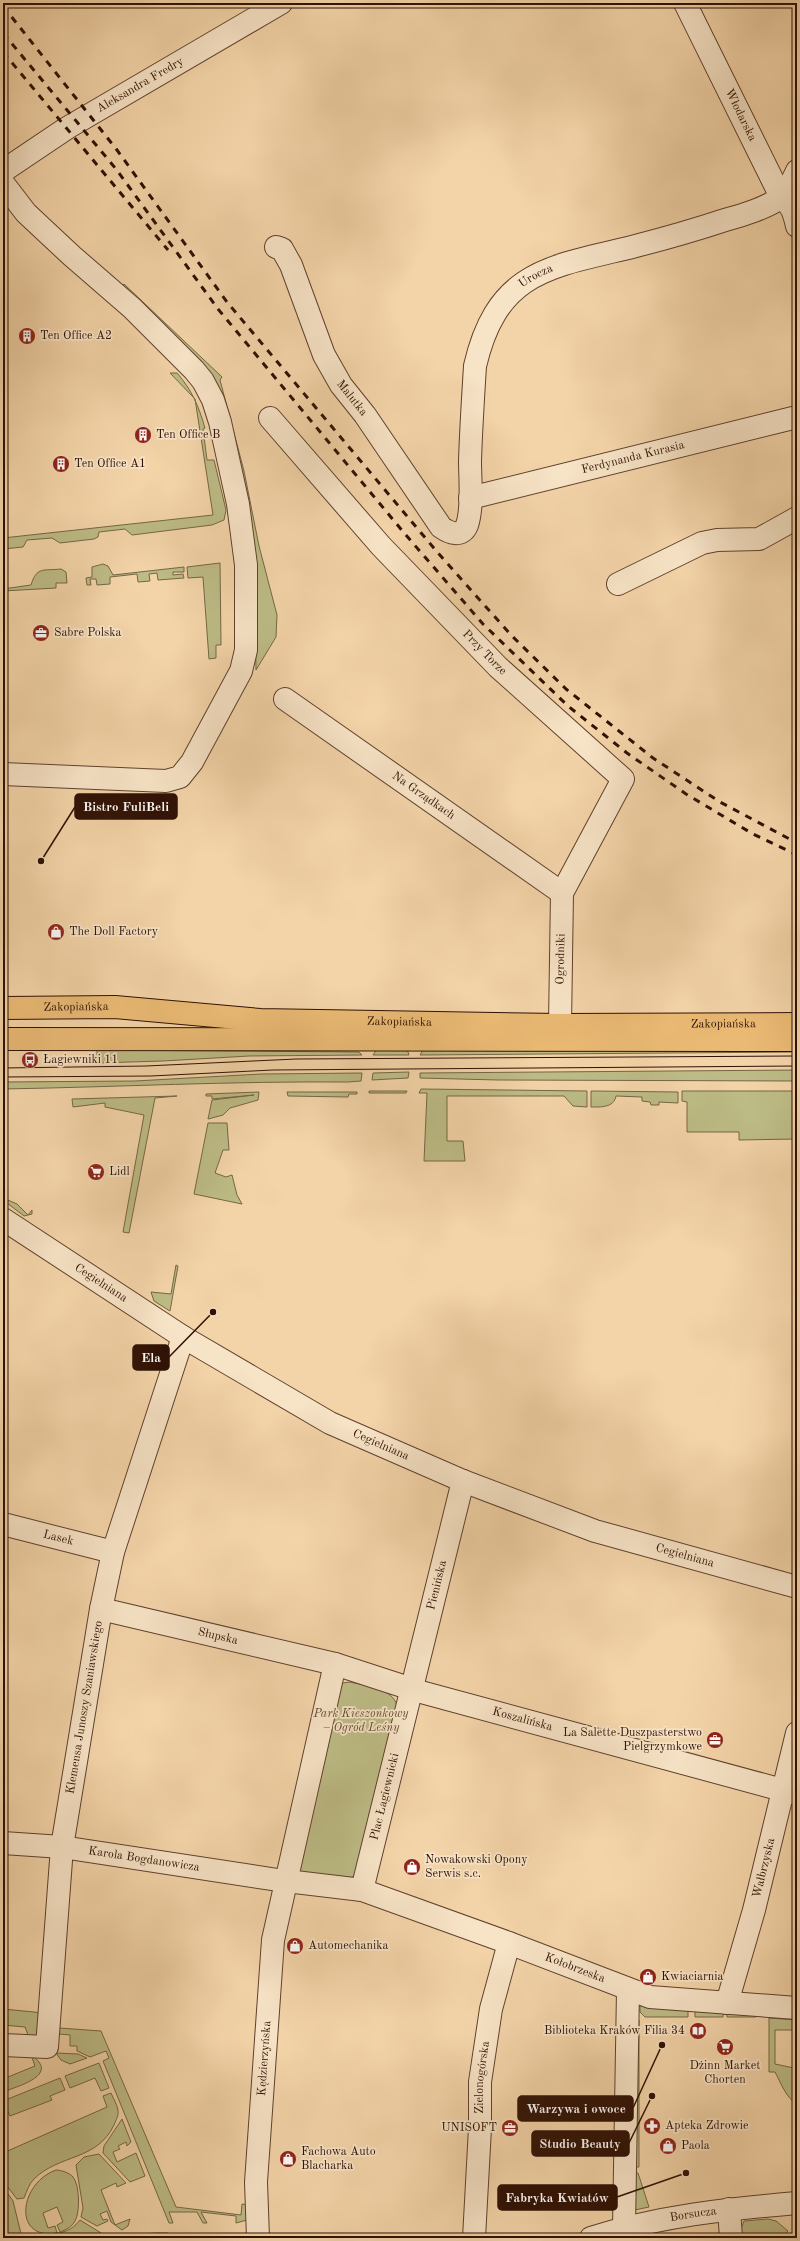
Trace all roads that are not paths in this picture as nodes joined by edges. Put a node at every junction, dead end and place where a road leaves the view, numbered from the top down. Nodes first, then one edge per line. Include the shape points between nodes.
1 (281, 3) edge
2 (685, 3) edge
3 (3, 171) edge
4 (797, 171) edge
5 (3, 182) edge
6 (781, 197) junction
7 (797, 226) edge
8 (276, 247) dead end
9 (797, 417) edge
10 (270, 418) dead end
11 (470, 498) junction
12 (797, 518) edge
13 (454, 534) joint
14 (618, 584) dead end
15 (285, 699) dead end
16 (3, 774) edge
17 (562, 894) junction
18 (3, 1008) edge
19 (797, 1024) edge
20 (560, 1025) junction
21 (3, 1039) edge
22 (797, 1040) edge
23 (3, 1219) edge
24 (183, 1336) junction
25 (463, 1481) junction
26 (3, 1524) edge
27 (113, 1552) junction
28 (797, 1587) edge
29 (101, 1609) junction
30 (335, 1664) junction
31 (410, 1689) junction
32 (797, 1733) edge
33 (791, 1793) edge
34 (3, 1844) edge
35 (62, 1847) junction
36 (285, 1881) junction
37 (362, 1890) junction
38 (509, 1943) junction
39 (628, 1990) junction
40 (727, 2003) junction
41 (797, 2008) edge
42 (3, 2045) edge
43 (797, 2203) edge
44 (729, 2209) junction
45 (624, 2227) junction
46 (258, 2238) edge
47 (474, 2238) edge
48 (591, 2238) edge
49 (731, 2238) edge

1 - 3 street, Aleksandra Fredry via 67,128
2 - 6 street, Włodarska
4 - 6 street
5 - 16 street via 26,213 132,308 203,381 213,400 224,440 238,504 246,565 246,650 241,671 192,762 180,777 166,781
6 - 7 street, Włodarska via 791,207
6 - 11 street, Urocza via 738,217 552,266 523,282 509,294 491,320 479,347 475,366
8 - 13 street, Malutka via 282,249 291,265 324,355 342,385 442,527
9 - 11 street, Ferdynanda Kurasia
10 - 17 street, Przy Torze via 397,563 498,667 623,779
11 - 13 street, Urocza via 466,526
12 - 14 street via 759,539 702,543
15 - 17 street, Na Grządkach
17 - 20 street, Ogrodniki
18 - 20 main road, Zakopiańska via 115,1007 260,1020
19 - 20 main road, Zakopiańska
21 - 22 main road, Zakopiańska
23 - 24 street, Cegielniana
24 - 25 street, Cegielniana via 330,1423
24 - 27 street, Klemensa Junoszy Szaniawskiego
25 - 28 street, Cegielniana via 595,1531
25 - 31 street, Pienińska
26 - 27 street, Lasek
27 - 29 street, Klemensa Junoszy Szaniawskiego
29 - 30 street, Słupska
29 - 35 street, Klemensa Junoszy Szaniawskiego
30 - 31 street
30 - 36 street
31 - 33 street, Koszalińska
31 - 37 street, Plac Łagiewnicki
32 - 33 street, Wałbrzyska via 784,1783
33 - 40 street, Wałbrzyska
34 - 35 street, Karola Bogdanowicza
35 - 36 street, Karola Bogdanowicza
35 - 42 street, Klemensa Junoszy Szaniawskiego via 47,2047
36 - 37 street
36 - 46 street, Kędzierzyńska via 273,1940 256,2182
37 - 38 street, Kołobrzeska
38 - 39 street, Kołobrzeska
38 - 47 street, Zielonogórska via 491,2009 480,2082
39 - 40 street, Kołobrzeska via 650,1997
39 - 45 street
40 - 41 street, Kołobrzeska
43 - 44 street, Borsucza
44 - 45 street, Borsucza
44 - 49 street
45 - 48 street, Borsucza

